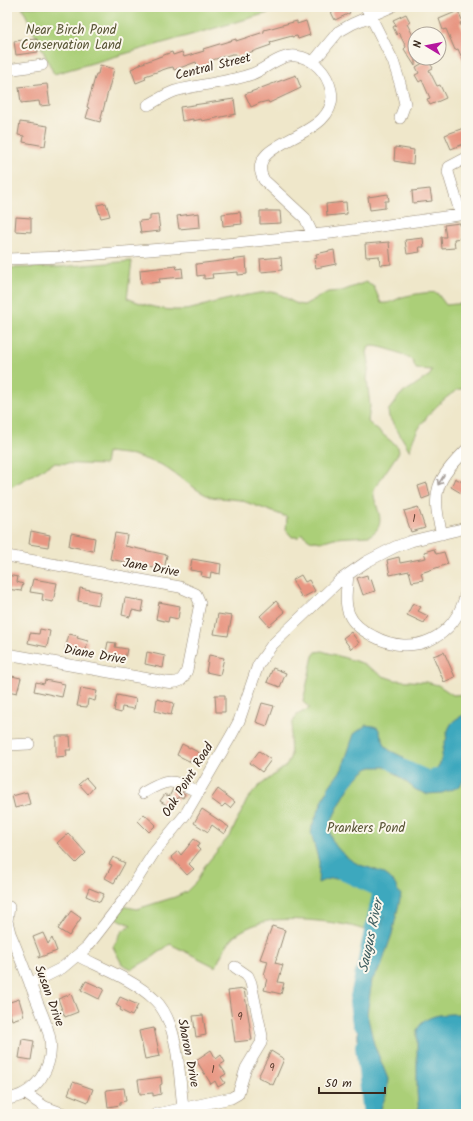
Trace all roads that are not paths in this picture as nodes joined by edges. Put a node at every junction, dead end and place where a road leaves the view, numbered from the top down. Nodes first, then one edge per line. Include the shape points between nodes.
1 (391, 7) edge
2 (368, 12) edge
3 (314, 61) junction
4 (42, 65) dead end
5 (7, 70) edge
6 (148, 105) dead end
7 (400, 118) dead end
8 (466, 158) edge
9 (463, 215) edge
10 (313, 235) junction
11 (7, 259) edge
12 (466, 450) edge
13 (466, 528) edge
14 (442, 534) junction
15 (7, 556) edge
16 (348, 575) junction
17 (466, 593) edge
18 (7, 654) edge
19 (178, 683) joint
20 (29, 744) dead end
21 (7, 745) edge
22 (199, 792) junction
23 (143, 793) dead end
24 (9, 907) dead end
25 (78, 956) junction
26 (235, 967) dead end
27 (30, 984) junction
28 (26, 1094) junction
29 (7, 1099) edge
30 (183, 1108) junction
31 (64, 1114) edge
32 (157, 1114) edge

1 - 2 street
2 - 3 street via 338,32
2 - 7 street via 393,61 400,83 405,104
3 - 6 street, Central Street via 296,56 275,61 253,74 173,92
3 - 10 street via 326,75 331,91 330,108 322,121 268,151 261,160 260,172 264,180 305,218
4 - 5 street
8 - 9 street via 450,167 448,172
9 - 10 street
10 - 11 street via 56,258
12 -> 14 street via 444,475 436,490
13 - 14 street, Oak Point Road
14 - 16 street, Oak Point Road via 395,547
15 - 19 street, Jane Drive via 180,587 196,594 199,607 187,670 184,679
16 - 17 street via 347,608 353,622 370,635 394,645 405,646 430,641 440,635 448,628 460,609
16 - 22 street, Oak Point Road via 261,658 239,721
18 - 19 street, Diane Drive
20 - 21 street
22 - 23 street via 173,781 164,782
22 - 25 street, Oak Point Road via 110,920
24 - 27 street, Susan Drive via 10,933
25 - 27 street, Oak Point Road via 55,972
25 - 30 street, Sharon Drive via 144,990 162,1007 170,1022 174,1038
26 - 30 street via 248,976 252,983 262,1033 260,1043 246,1068 237,1096
27 - 28 street, Susan Drive via 48,1029 51,1047 44,1073 33,1089
28 - 29 street
28 - 31 street via 45,1107
30 - 32 street

